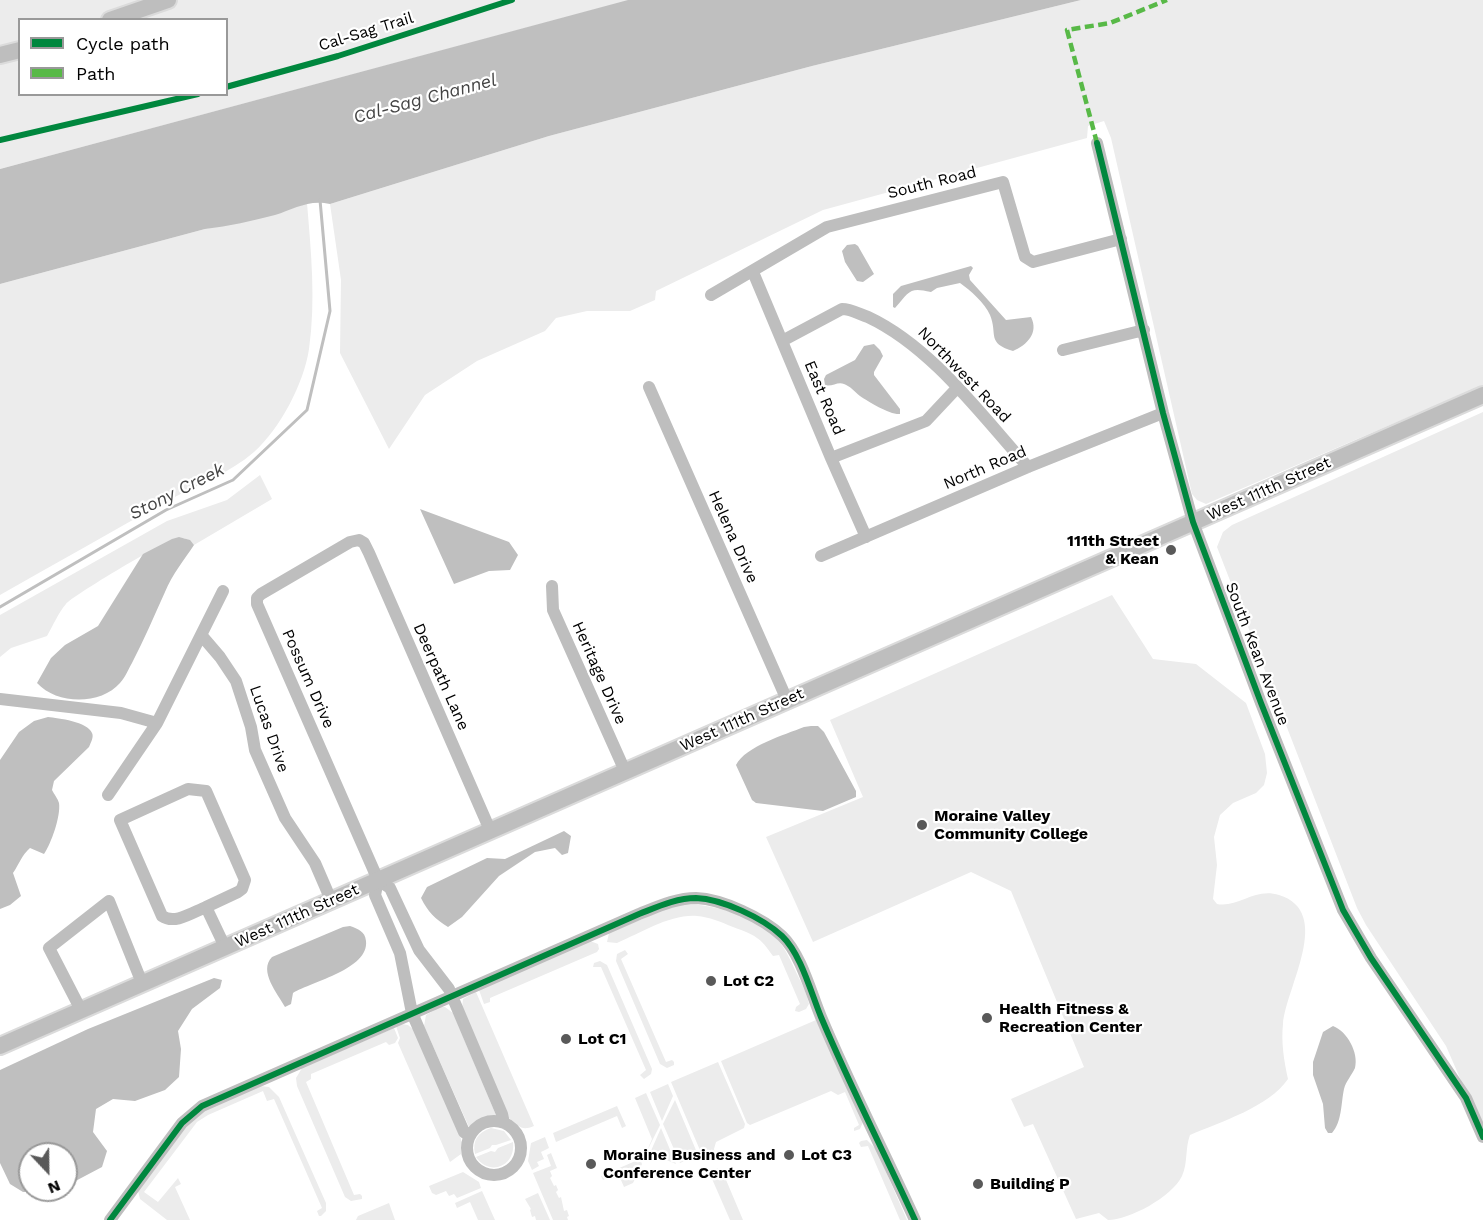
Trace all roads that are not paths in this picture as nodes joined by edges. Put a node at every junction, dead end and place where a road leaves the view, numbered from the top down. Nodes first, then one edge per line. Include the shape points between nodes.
1 (168, 0) edge
2 (116, 18) edge
3 (18, 50) edge
4 (0, 55) edge
5 (1097, 143) dead end
6 (1121, 239) junction
7 (753, 272) junction
8 (711, 295) dead end
9 (1144, 330) junction
10 (782, 341) junction
11 (1063, 350) dead end
12 (649, 387) dead end
13 (957, 388) junction
14 (1483, 395) edge
15 (1163, 413) junction
16 (831, 458) junction
17 (1028, 467) junction
18 (1193, 522) junction
19 (866, 537) junction
20 (359, 540) joint
21 (821, 556) dead end
22 (552, 586) dead end
23 (223, 591) dead end
24 (202, 636) junction
25 (0, 699) edge
26 (787, 700) junction
27 (157, 723) junction
28 (625, 771) junction
29 (108, 795) dead end
30 (490, 830) junction
31 (378, 880) junction
32 (331, 900) junction
33 (206, 907) junction
34 (225, 947) junction
35 (142, 983) junction
36 (452, 995) junction
37 (81, 1010) junction
38 (412, 1013) junction
39 (0, 1046) edge
40 (504, 1123) junction
41 (470, 1136) junction
42 (1483, 1137) edge
43 (110, 1220) edge
44 (915, 1220) edge

1 - 2 main road
3 - 4 main road
5 - 6 street, South Kean Avenue
6 - 7 street, South Road via 1032,262 1025,257 1003,182 827,228
6 - 9 street, South Kean Avenue
7 - 8 street, South Road
7 - 10 street, East Road
9 - 11 street
9 - 15 street, South Kean Avenue
10 - 13 street, Northwest Road via 833,312 851,310 889,327 912,343
10 - 16 street, East Road
12 - 26 street, Helena Drive
13 - 16 street via 926,420
13 - 17 street, Northwest Road
14 - 18 main road, West 111th Street
15 - 17 street, North Road
15 - 18 street, South Kean Avenue
16 - 19 street, East Road
17 - 19 street, North Road
18 - 26 main road, West 111th Street
18 - 42 street, South Kean Avenue via 1343,910 1466,1098
19 - 21 street, North Road
20 - 30 street, Deerpath Lane via 373,562
20 - 31 street, Possum Drive via 267,590 257,598 257,604
22 - 28 street, Heritage Drive via 553,610
23 - 24 street
24 - 27 street
24 - 32 street, Lucas Drive via 236,681 255,750 285,818 315,863
25 - 27 street via 121,712
26 - 28 main road, West 111th Street
27 - 29 street
28 - 30 main road, West 111th Street
30 - 31 main road, West 111th Street
31 - 32 main road, West 111th Street
31 - 36 street via 390,888 418,950
31 - 38 street via 375,895 400,953
32 - 34 main road, West 111th Street
33 - 33 street via 238,892 245,880 206,791 188,789 120,820 162,916 177,919
33 - 34 street
34 - 35 main road, West 111th Street
35 - 37 main road, West 111th Street
35 - 37 street via 110,901 49,948
36 - 38 street
36 - 40 street
36 - 44 street via 680,900 715,901 763,921 784,938 799,963
37 - 39 main road, West 111th Street
38 - 41 street via 464,1132
38 - 43 street via 193,1112
40 - 41 street via 480,1125
40 - 41 street via 518,1137 520,1152 518,1160 504,1173 495,1175 478,1169 469,1158

